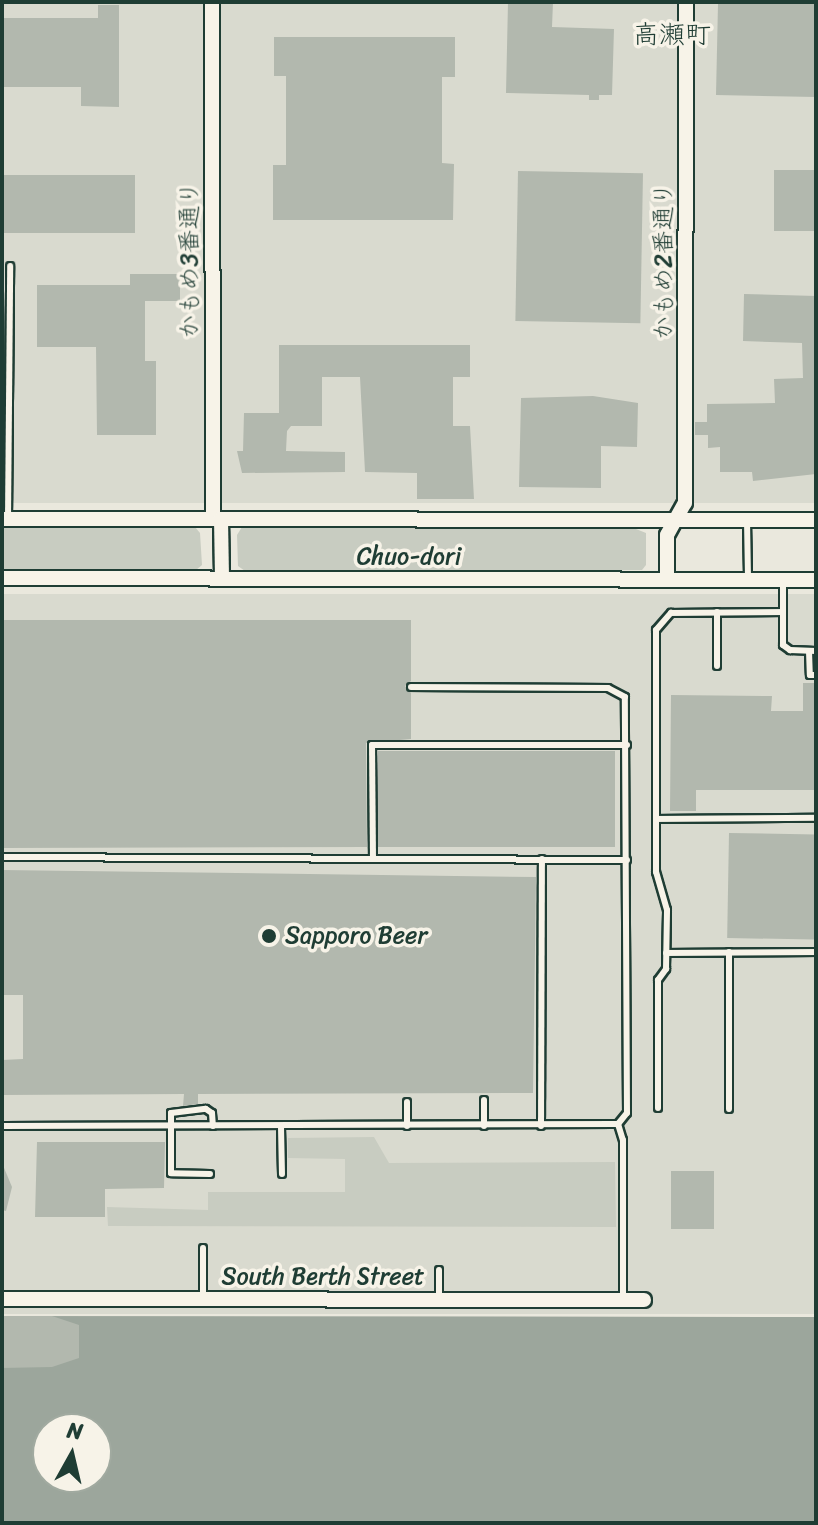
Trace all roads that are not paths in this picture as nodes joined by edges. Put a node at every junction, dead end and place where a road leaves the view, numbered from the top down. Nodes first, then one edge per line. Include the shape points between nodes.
1 (212, 2) edge
2 (686, 2) edge
3 (10, 266) dead end
4 (5, 519) edge
5 (217, 519) junction
6 (679, 520) junction
7 (747, 520) junction
8 (816, 520) edge
9 (2, 578) edge
10 (222, 578) junction
11 (667, 579) junction
12 (748, 580) junction
13 (783, 580) junction
14 (816, 580) edge
15 (717, 612) junction
16 (783, 612) junction
17 (813, 651) edge
18 (717, 666) dead end
19 (816, 675) edge
20 (411, 687) dead end
21 (627, 745) junction
22 (816, 818) edge
23 (656, 819) junction
24 (2, 857) edge
25 (373, 859) junction
26 (542, 859) junction
27 (627, 860) junction
28 (729, 952) junction
29 (816, 952) edge
30 (666, 953) junction
31 (484, 1100) dead end
32 (407, 1102) dead end
33 (658, 1108) dead end
34 (729, 1109) dead end
35 (618, 1124) junction
36 (2, 1126) edge
37 (171, 1126) junction
38 (213, 1126) junction
39 (407, 1126) junction
40 (484, 1126) junction
41 (541, 1126) junction
42 (281, 1127) junction
43 (210, 1174) dead end
44 (282, 1174) dead end
45 (203, 1248) dead end
46 (439, 1270) dead end
47 (2, 1299) edge
48 (203, 1299) junction
49 (439, 1300) junction
50 (623, 1300) junction
51 (644, 1300) dead end

1 - 5 street, かもめ3番通り
2 - 6 street, かもめ2番通り via 685,503
3 - 4 lane
4 - 5 street, Chuo-dori
5 - 6 street, Chuo-dori
5 - 10 street, かもめ3番通り
6 - 7 street, Chuo-dori
6 - 11 street, かもめ2番通り via 667,535
7 - 8 street, Chuo-dori
7 - 12 lane
9 - 10 street, Chuo-dori
10 - 11 street, Chuo-dori
11 - 12 street, Chuo-dori
12 - 13 street, Chuo-dori
13 - 14 street, Chuo-dori
13 - 16 lane
15 - 16 lane
15 - 18 lane
15 - 23 lane via 671,613 656,630
16 - 17 lane via 784,648
17 - 19 lane via 810,675
20 - 21 lane via 619,691 627,704
21 - 25 lane via 372,745
21 - 27 lane
22 - 23 lane
23 - 30 lane via 656,872 667,910
24 - 25 lane
25 - 26 lane
26 - 27 lane
26 - 41 lane
27 - 35 lane via 627,1113
28 - 29 lane
28 - 30 lane
28 - 34 lane
30 - 33 lane via 666,969 658,980
31 - 40 lane
32 - 39 lane
35 - 41 lane
35 - 50 lane via 623,1140
36 - 37 lane
37 - 38 lane
37 - 38 lane via 171,1113 184,1109 206,1109 212,1113
37 - 43 lane via 171,1173
38 - 42 lane
39 - 40 lane
39 - 42 lane
40 - 41 lane
42 - 44 lane
45 - 48 lane
46 - 49 lane
47 - 48 street, South Berth Street
48 - 49 street, South Berth Street
49 - 50 street, South Berth Street
50 - 51 street, South Berth Street

